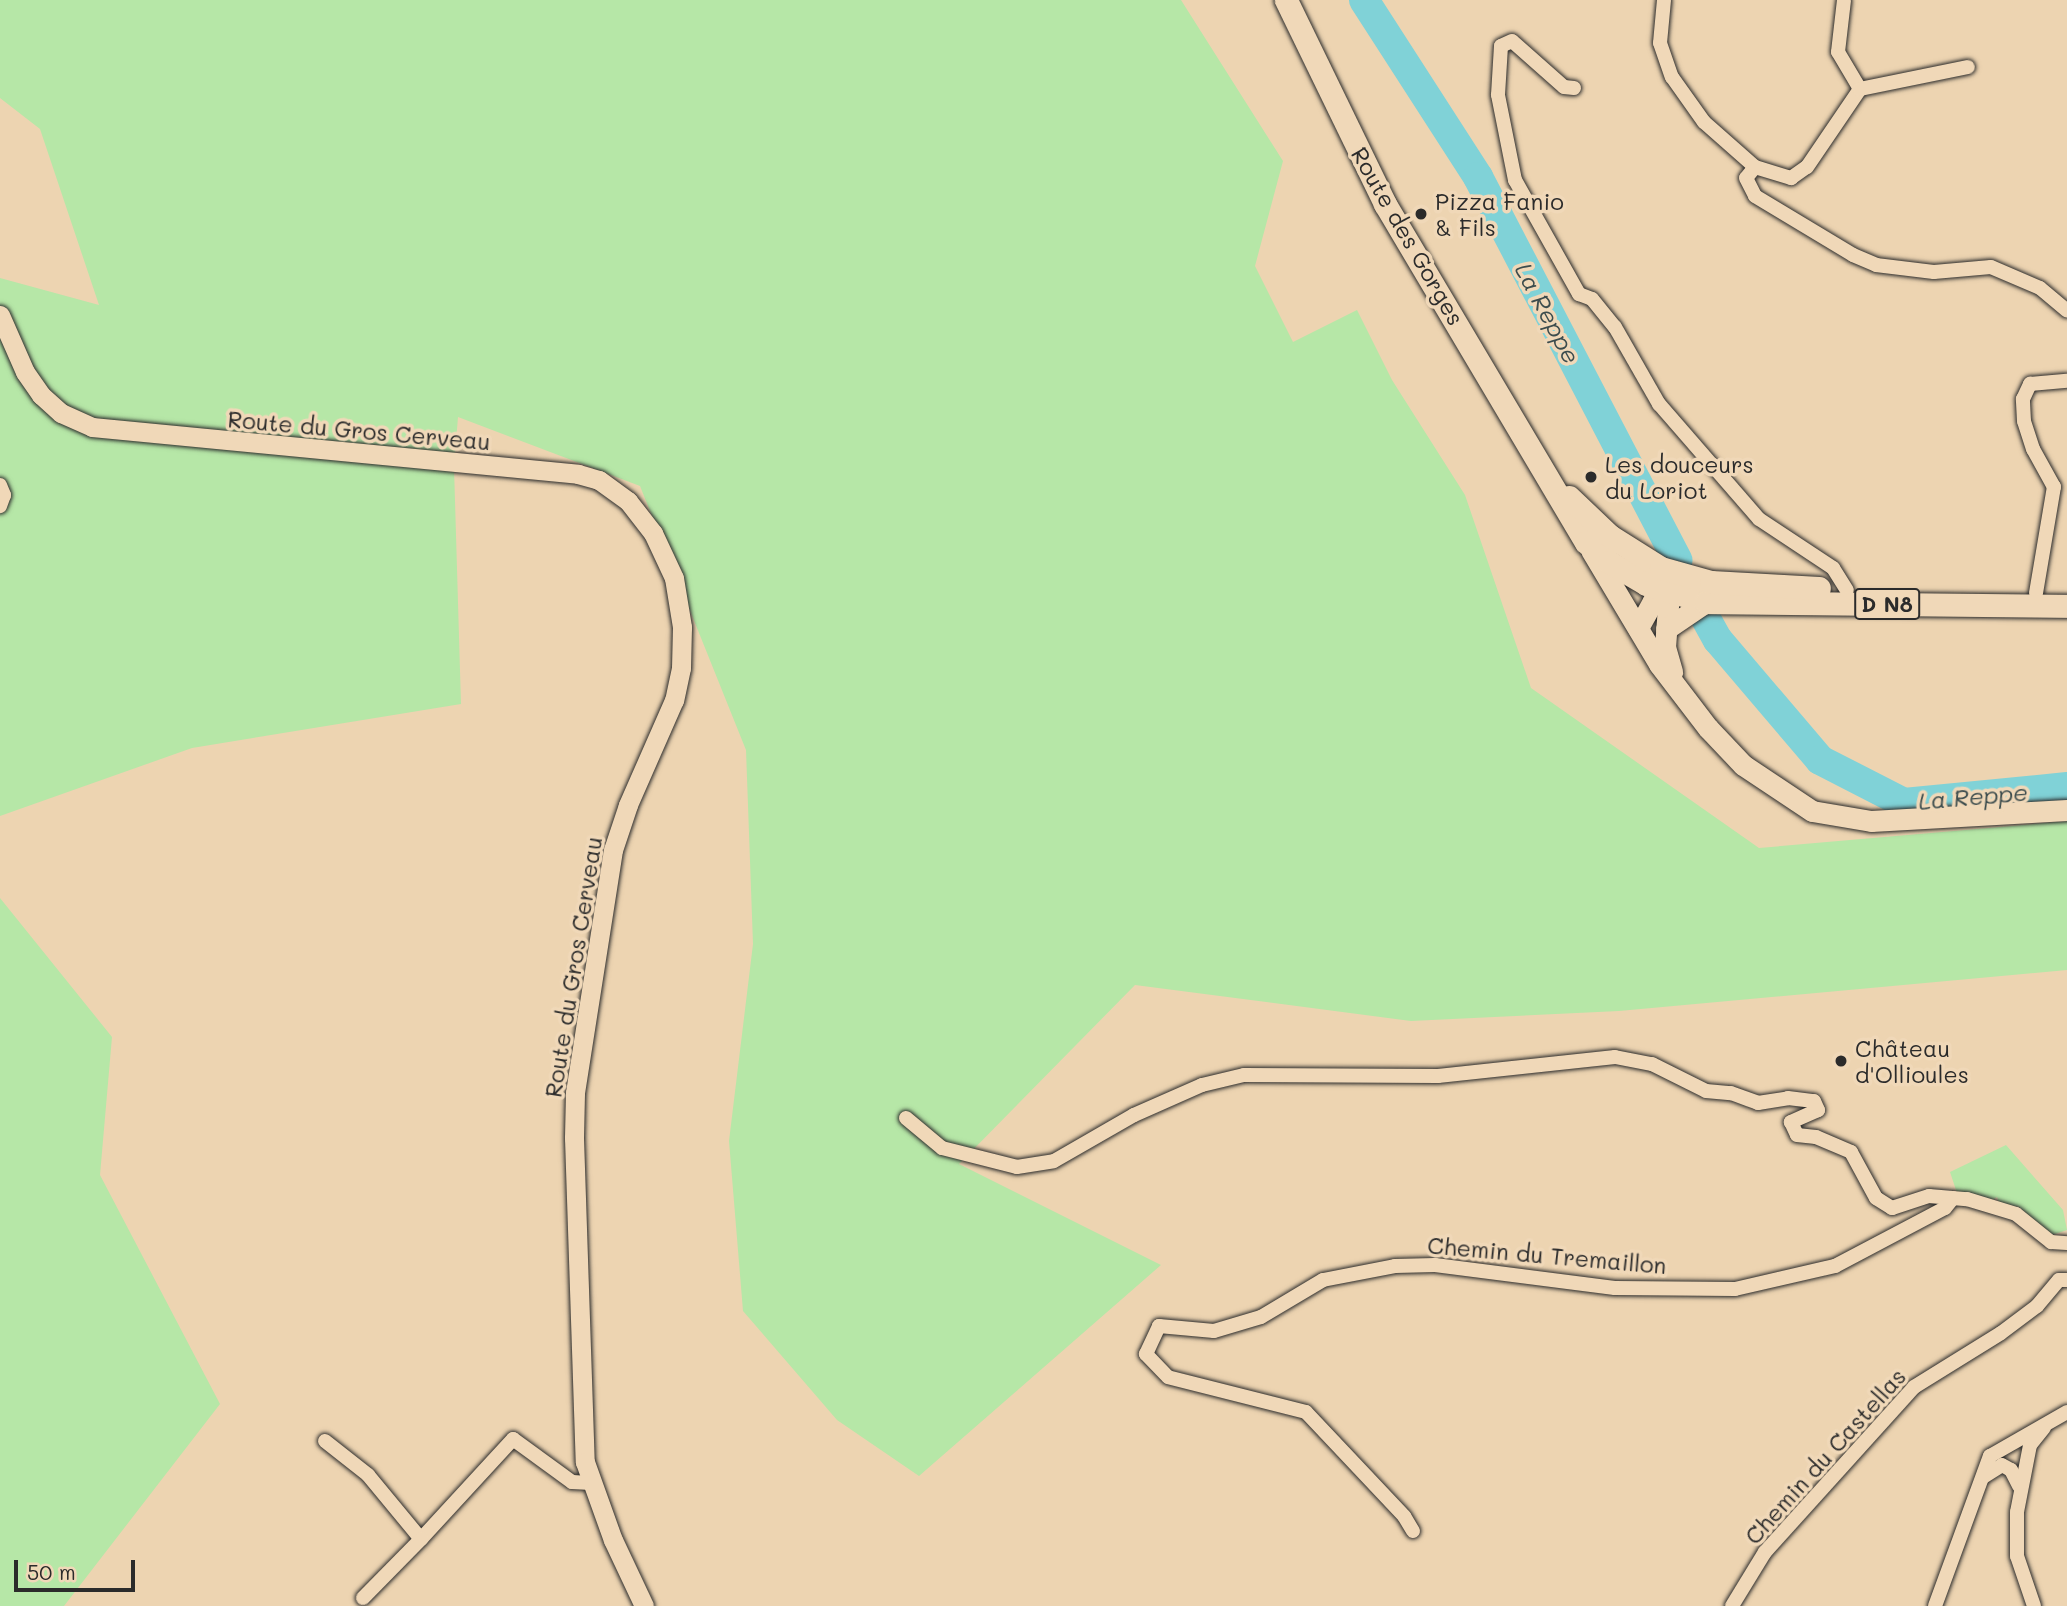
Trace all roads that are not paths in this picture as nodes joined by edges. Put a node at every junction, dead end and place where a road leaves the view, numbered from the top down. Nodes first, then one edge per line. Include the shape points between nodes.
1 (1286, 0) edge
2 (1664, 0) edge
3 (1844, 0) edge
4 (1968, 67) dead end
5 (1574, 88) dead end
6 (1860, 89) junction
7 (1755, 167) junction
8 (2067, 311) edge
9 (0, 315) edge
10 (2067, 381) edge
11 (1542, 466) junction
12 (0, 485) edge
13 (0, 506) edge
14 (1586, 542) junction
15 (1665, 585) junction
16 (1847, 590) junction
17 (2036, 593) junction
18 (2067, 593) edge
19 (1706, 602) junction
20 (2067, 606) edge
21 (1638, 628) junction
22 (1666, 629) junction
23 (1676, 687) junction
24 (2067, 810) edge
25 (906, 1118) dead end
26 (1953, 1198) junction
27 (2067, 1244) edge
28 (2067, 1280) edge
29 (2067, 1412) edge
30 (2048, 1425) junction
31 (325, 1441) dead end
32 (591, 1483) junction
33 (1978, 1483) junction
34 (2019, 1486) junction
35 (1413, 1531) dead end
36 (421, 1538) junction
37 (363, 1598) dead end
38 (644, 1606) edge
39 (1732, 1606) edge
40 (1935, 1606) edge
41 (2034, 1606) edge

1 - 11 main road, Route des Gorges / D N8 via 1385,204
2 - 7 street via 1660,43 1672,76 1704,122
3 - 6 street via 1838,52
4 - 6 street
5 - 16 street via 1564,88 1512,41 1501,46 1498,95 1515,180 1579,295 1592,299 1615,327 1659,404 1759,519 1833,568
6 - 7 street via 1807,167 1791,178
7 - 8 street via 1746,178 1748,188 1853,255 1876,265 1934,272 1991,267 2040,288
9 - 32 street, Route du Gros Cerveau via 40,395 61,413 92,427 132,435 578,474 599,480 628,500 653,533 674,578 682,627 681,668 674,700 628,805 614,850 575,1093 582,1437
10 - 17 street via 2030,384 2023,398 2033,449 2054,487
11 - 14 main road, Route des Gorges / D N8
11 - 15 main road, Route des Gorges / D N8
12 - 13 street via 5,495
14 - 15 main road, Route des Gorges / D N8 via 1609,562
14 - 21 main road
15 - 16 main road, Route des Gorges / D N8 via 1712,582
15 - 19 main road, Route des Gorges / D N8
15 - 21 main road
15 - 22 main road
16 - 17 main road, Route des Gorges / D N8
17 - 18 main road, Route des Gorges / D N8
19 - 20 main road, Route des Gorges / D N8
19 - 22 main road
21 - 23 main road
22 - 23 main road via 1665,647
23 - 24 main road via 1743,765 1812,811 1871,821
25 - 26 street via 942,1148 1017,1167 1054,1161 1134,1115 1202,1085 1244,1075 1438,1076 1615,1058 1652,1064 1706,1091 1731,1093 1758,1103 1788,1098 1814,1101 1818,1110 1791,1122 1797,1135 1816,1137 1851,1152 1876,1198 1892,1208 1929,1196
26 - 27 street via 2016,1214 2051,1242
26 - 35 street, Chemin du Tremaillon via 1916,1225 1835,1266 1735,1289 1615,1288 1435,1265 1395,1266 1323,1279 1261,1317 1214,1331 1159,1326 1146,1354 1168,1377 1306,1412
28 - 39 street, Chemin du Castellas via 2059,1280 2037,1306 2001,1333 1914,1387 1765,1552
29 - 30 street
30 - 33 street via 1990,1456
30 - 34 street via 2029,1445
31 - 36 street via 368,1475
32 - 36 street via 572,1482 513,1439
32 - 38 street, Route du Gros Cerveau
33 - 34 street via 1991,1468 2002,1465 2011,1470
33 - 40 street
34 - 41 street via 2017,1556
36 - 37 street

